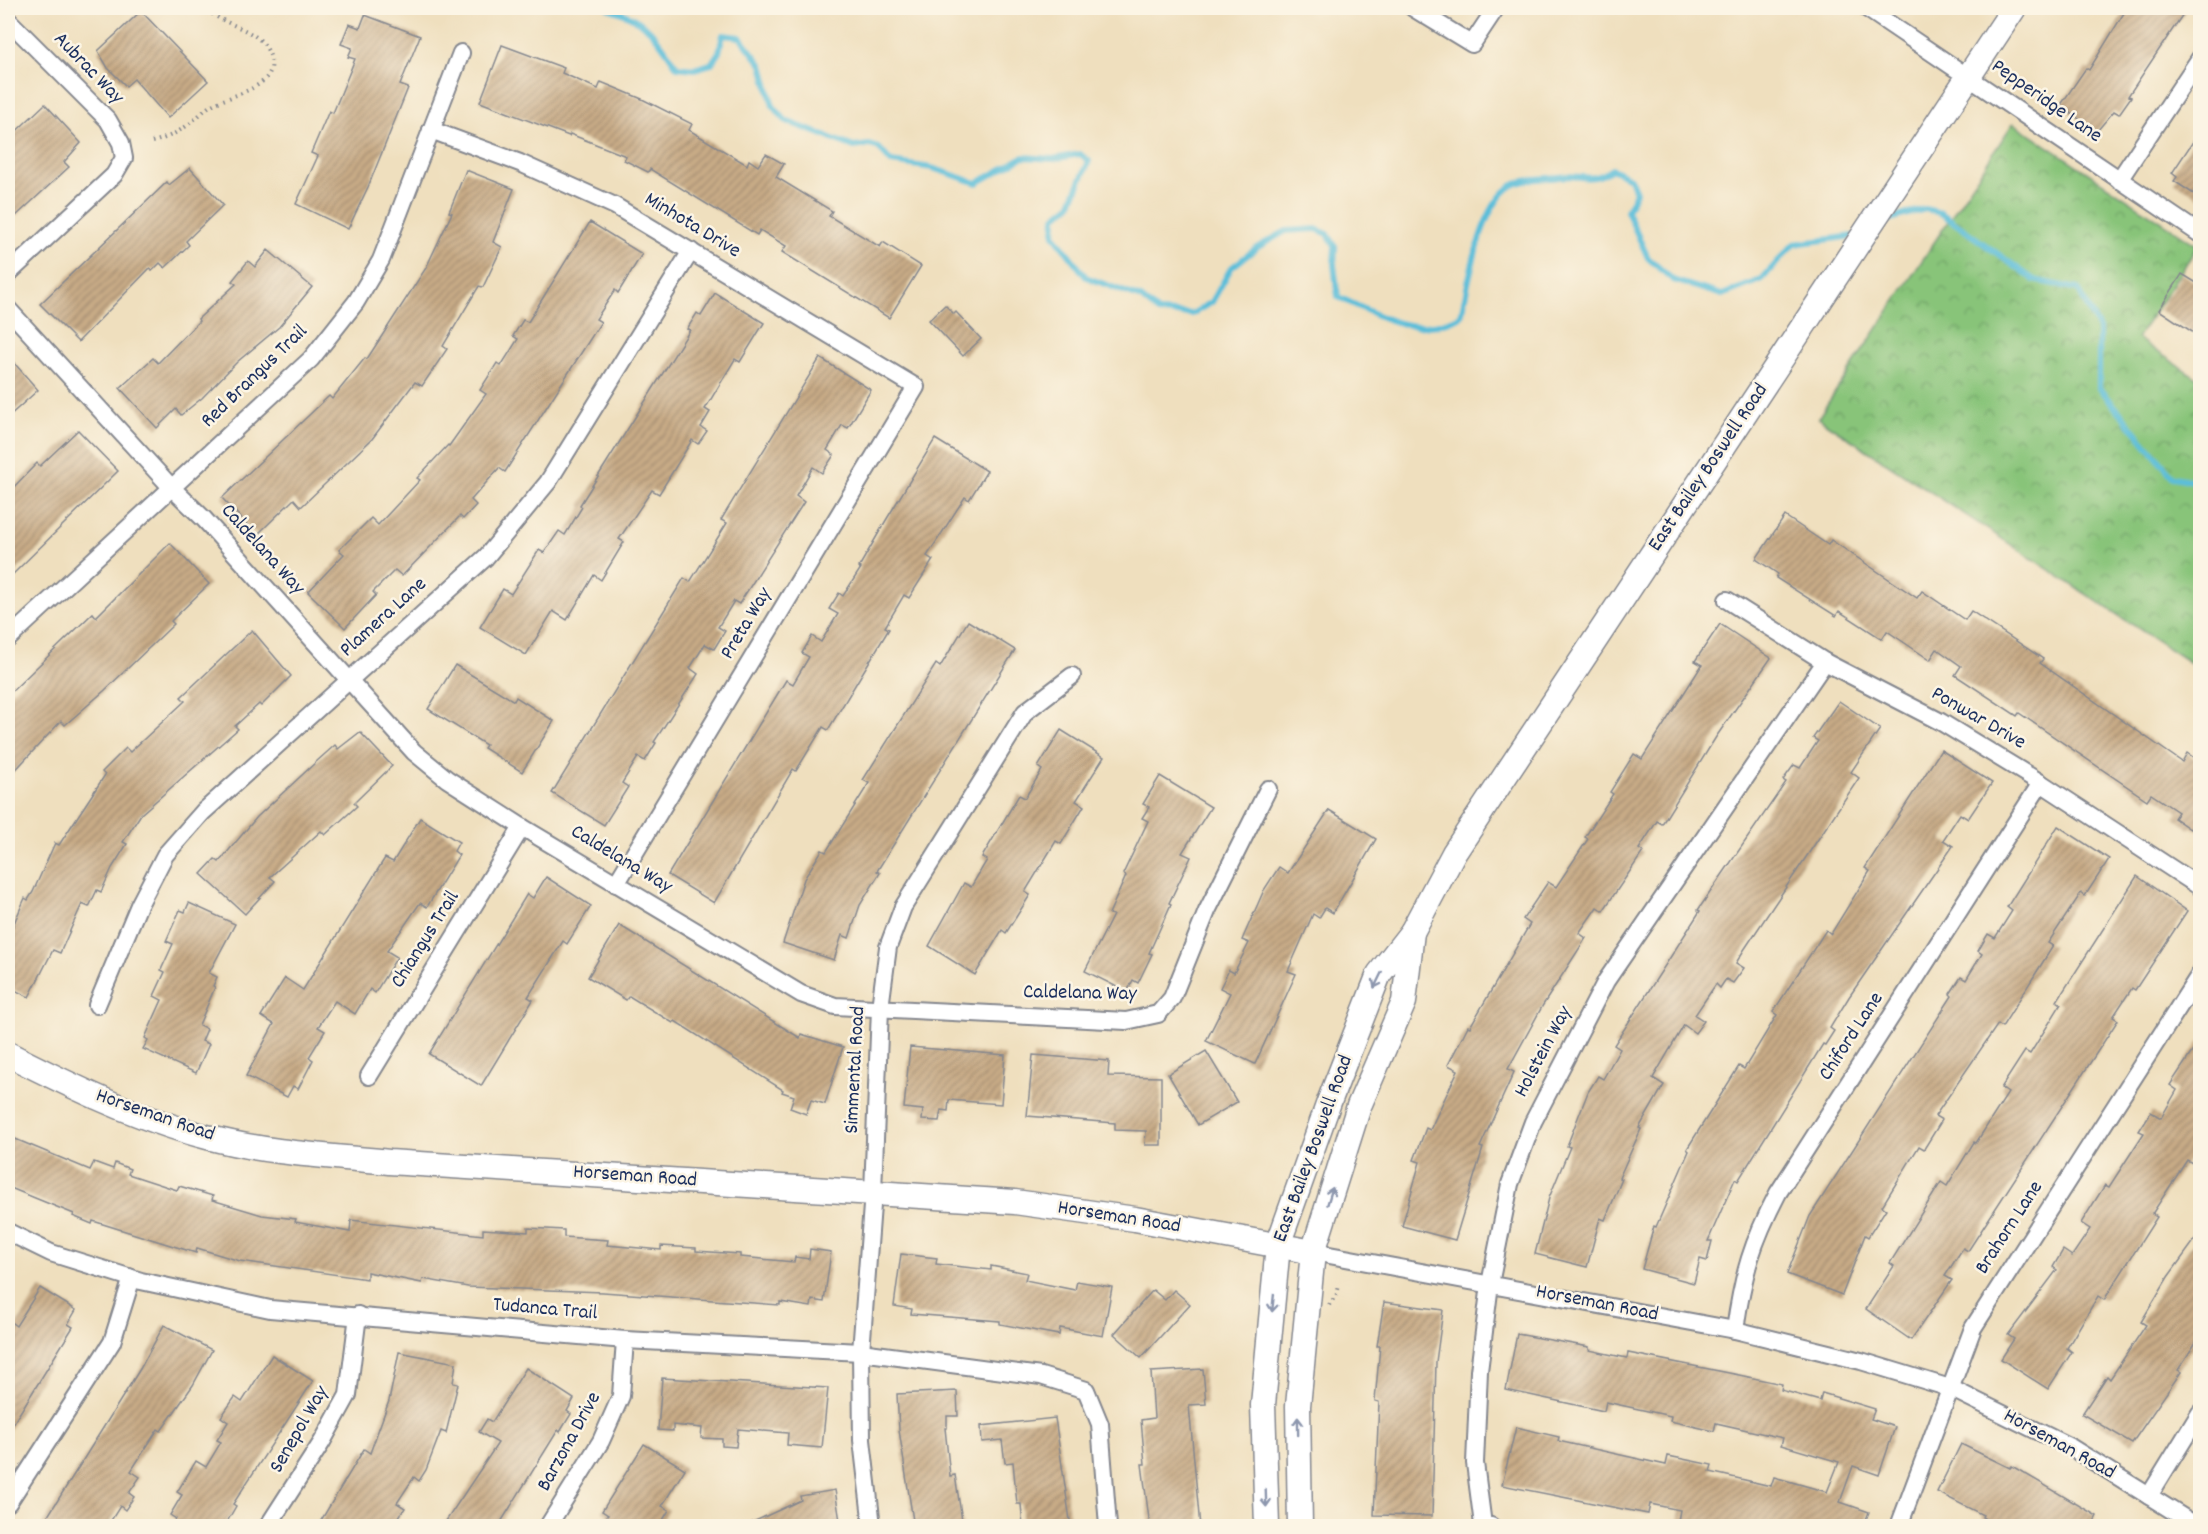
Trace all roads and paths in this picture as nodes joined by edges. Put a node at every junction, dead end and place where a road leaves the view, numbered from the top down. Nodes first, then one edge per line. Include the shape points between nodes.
1 (206, 8) edge
2 (1413, 8) edge
3 (1496, 8) edge
4 (1866, 8) edge
5 (2014, 8) edge
6 (8, 20) edge
7 (461, 53) dead end
8 (2200, 58) edge
9 (1969, 75) junction
10 (431, 130) junction
11 (152, 142) dead end
12 (2119, 180) junction
13 (2200, 234) edge
14 (691, 251) junction
15 (8, 274) edge
16 (8, 309) edge
17 (916, 387) joint
18 (171, 487) junction
19 (1727, 600) dead end
20 (8, 639) edge
21 (1825, 662) junction
22 (1072, 676) dead end
23 (349, 680) junction
24 (2041, 783) junction
25 (1268, 789) dead end
26 (522, 827) junction
27 (616, 884) junction
28 (2200, 887) edge
29 (1412, 932) junction
30 (2200, 974) edge
31 (96, 1005) dead end
32 (880, 1008) junction
33 (8, 1054) edge
34 (369, 1076) dead end
35 (873, 1192) junction
36 (8, 1232) edge
37 (1278, 1245) junction
38 (1312, 1252) junction
39 (129, 1277) junction
40 (1490, 1284) junction
41 (1339, 1286) dead end
42 (1328, 1308) dead end
43 (358, 1315) junction
44 (1735, 1330) junction
45 (626, 1340) junction
46 (861, 1352) junction
47 (1950, 1388) junction
48 (2200, 1413) edge
49 (2149, 1496) junction
50 (8, 1503) edge
51 (1487, 1526) edge
52 (268, 1527) edge
53 (548, 1527) edge
54 (872, 1527) edge
55 (1107, 1527) edge
56 (1267, 1527) edge
57 (1300, 1527) edge
58 (1899, 1527) edge
59 (2197, 1527) edge

1 - 11 path via 263,45 270,59 268,73 260,83 234,98 208,106 177,133
2 - 3 street via 1472,44
4 - 9 street, Pepperidge Lane
5 - 9 street, East Bailey Boswell Road
6 - 15 street, Aubrac Way via 108,120 121,143 124,158 114,175
7 - 10 street, Red Brangus Trail
8 - 12 street
9 - 12 street, Pepperidge Lane
9 - 29 street, East Bailey Boswell Road via 1454,853
10 - 14 street, Minhota Drive via 520,163 615,206
10 - 18 street, Red Brangus Trail via 381,260 356,302 311,359
12 - 13 street, Pepperidge Lane
14 - 17 street, Minhota Drive
14 - 23 street, Plamera Lane via 548,482 486,557
16 - 18 street, Caldelana Way
17 - 27 street, Preta Way
18 - 20 street, Red Brangus Trail
18 - 23 street, Caldelana Way
19 - 21 street, Ponwar Drive
21 - 24 street, Ponwar Drive via 1941,722
21 - 40 street, Holstein Way via 1606,981 1533,1122 1510,1184
22 - 32 street, Simmental Road via 1025,712 903,908 888,947
23 - 26 street, Caldelana Way via 414,752 447,779
23 - 31 street, Plamera Lane via 203,812 165,855
24 - 28 street, Ponwar Drive
24 - 44 street, Chiford Lane via 1778,1193 1752,1246
25 - 32 street, Caldelana Way via 1207,911 1172,998 1158,1014 1126,1021
26 - 27 street, Caldelana Way
26 - 34 street, Chiangus Trail
27 - 32 street, Caldelana Way via 801,994 835,1006
29 -> 37 street, East Bailey Boswell Road via 1379,974
38 -> 29 street, East Bailey Boswell Road via 1359,1106 1404,1002
30 - 47 street, Brahorn Lane via 1973,1328
32 - 35 street, Simmental Road
33 - 35 street, Horseman Road via 102,1100 206,1137 294,1153
35 - 37 street, Horseman Road via 1015,1202
35 - 46 street, Simmental Road
36 - 39 street, Tudanca Trail via 51,1253
37 - 38 street, Horseman Road
37 -> 56 street, East Bailey Boswell Road via 1263,1405
38 - 40 street, Horseman Road
57 -> 38 street, East Bailey Boswell Road via 1298,1406
39 - 43 street, Tudanca Trail via 270,1309
39 - 50 street via 112,1342
40 - 44 street, Horseman Road
40 - 51 street, Holstein Way via 1479,1371 1474,1463
41 - 42 path
43 - 45 street, Tudanca Trail
43 - 52 street, Senepol Way via 348,1395
44 - 47 street, Horseman Road
45 - 46 street, Tudanca Trail
45 - 53 street, Barzona Drive via 621,1396 601,1441
46 - 54 street, Simmental Road via 862,1440
46 - 55 street, Tudanca Trail via 1041,1376 1086,1390 1100,1424
47 - 49 street, Horseman Road via 2072,1448
47 - 58 street, Brahorn Lane
48 - 49 street
49 - 59 street, Horseman Road

